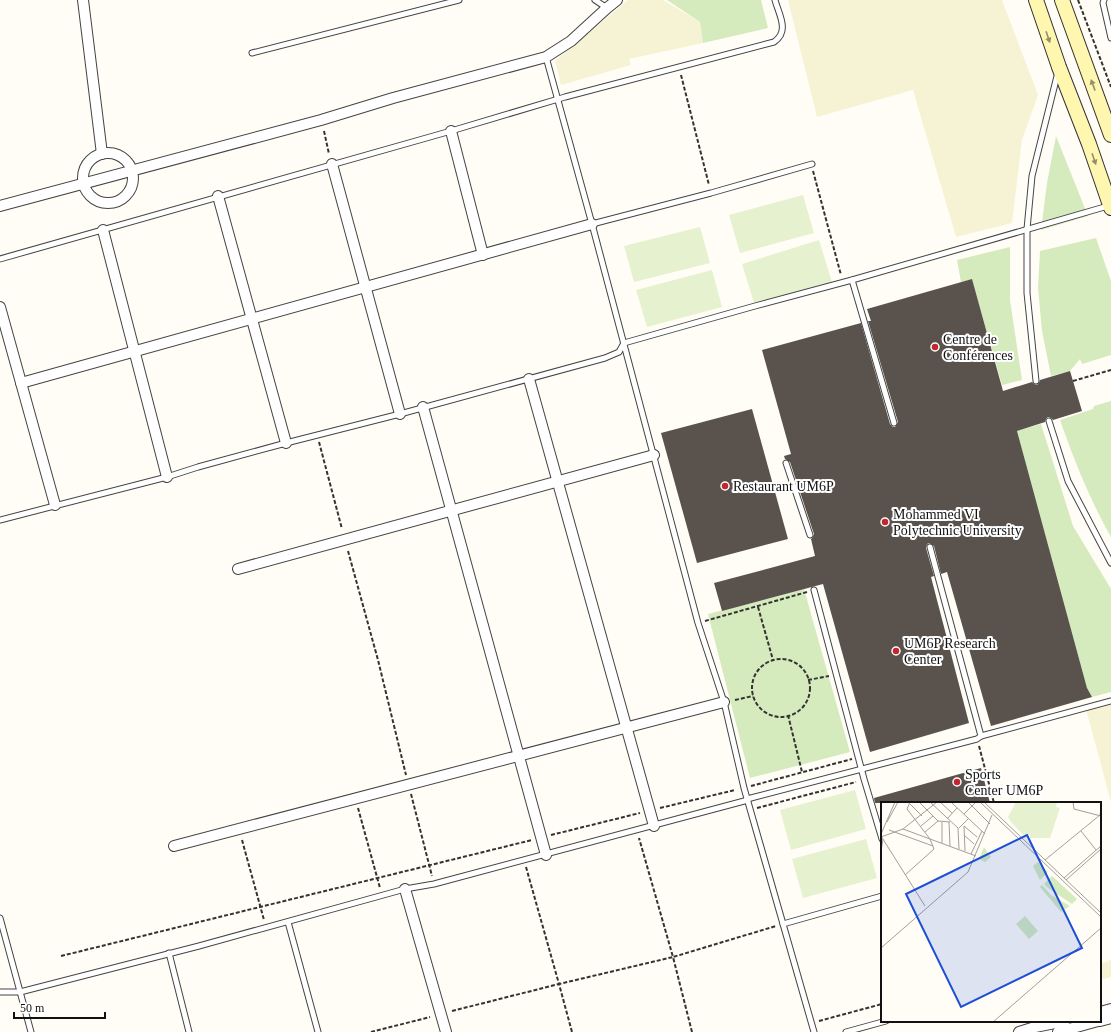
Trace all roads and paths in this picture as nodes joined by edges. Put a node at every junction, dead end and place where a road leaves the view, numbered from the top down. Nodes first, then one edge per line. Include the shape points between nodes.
1 (83, 0) edge
2 (459, 0) edge
3 (595, 0) edge
4 (617, 0) edge
5 (774, 0) edge
6 (1036, 0) edge
7 (1062, 0) edge
8 (1078, 0) edge
9 (1104, 0) edge
10 (607, 8) junction
11 (1111, 38) edge
12 (252, 53) dead end
13 (546, 57) junction
14 (679, 66) junction
15 (1059, 67) junction
16 (1111, 87) edge
17 (557, 99) junction
18 (321, 120) junction
19 (450, 131) junction
20 (1111, 134) edge
21 (102, 154) junction
22 (332, 164) junction
23 (812, 164) joint
24 (132, 172) junction
25 (84, 184) junction
26 (711, 193) junction
27 (218, 196) junction
28 (0, 206) edge
29 (1111, 206) edge
30 (592, 224) junction
31 (1027, 229) junction
32 (103, 230) junction
33 (483, 255) junction
34 (0, 259) edge
35 (852, 280) junction
36 (843, 282) junction
37 (366, 287) junction
38 (0, 307) edge
39 (252, 319) junction
40 (624, 343) junction
41 (135, 352) junction
42 (1111, 370) edge
43 (529, 379) junction
44 (1036, 381) dead end
45 (1073, 381) dead end
46 (21, 383) junction
47 (423, 407) junction
48 (400, 414) junction
49 (1049, 421) dead end
50 (894, 423) dead end
51 (317, 435) junction
52 (286, 443) junction
53 (654, 455) junction
54 (786, 463) dead end
55 (167, 476) junction
56 (557, 481) junction
57 (55, 506) junction
58 (452, 510) junction
59 (0, 520) edge
60 (810, 535) dead end
61 (345, 540) junction
62 (930, 547) dead end
63 (1111, 562) edge
64 (238, 569) dead end
65 (814, 590) joint
66 (758, 607) junction
67 (698, 623) junction
68 (773, 660) junction
69 (836, 674) junction
70 (808, 680) junction
71 (753, 696) junction
72 (1111, 701) edge
73 (724, 702) junction
74 (788, 716) junction
75 (626, 728) junction
76 (979, 738) junction
77 (519, 756) junction
78 (858, 758) junction
79 (862, 769) junction
80 (802, 772) junction
81 (864, 779) junction
82 (409, 785) junction
83 (744, 788) junction
84 (356, 799) junction
85 (747, 799) junction
86 (994, 802) edge
87 (750, 810) junction
88 (650, 811) junction
89 (654, 826) junction
90 (239, 829) junction
91 (637, 830) junction
92 (881, 836) edge
93 (541, 838) junction
94 (174, 846) dead end
95 (546, 854) junction
96 (524, 860) junction
97 (429, 866) junction
98 (377, 878) junction
99 (434, 884) junction
100 (405, 889) junction
101 (382, 896) junction
102 (881, 896) edge
103 (261, 907) junction
104 (0, 918) edge
105 (288, 922) junction
106 (782, 924) junction
107 (266, 928) junction
108 (169, 953) junction
109 (61, 956) dead end
110 (673, 957) junction
111 (559, 984) junction
112 (0, 992) edge
113 (20, 992) junction
114 (881, 1004) edge
115 (1111, 1009) edge
116 (1101, 1012) edge
117 (440, 1014) junction
118 (1111, 1018) edge
119 (1101, 1020) edge
120 (882, 1022) edge
121 (1055, 1022) edge
122 (1095, 1022) edge
123 (811, 1023) junction
124 (1035, 1024) edge
125 (31, 1032) edge
126 (189, 1032) edge
127 (318, 1032) edge
128 (371, 1032) edge
129 (446, 1032) edge
130 (572, 1032) edge
131 (692, 1032) edge
132 (814, 1032) edge
133 (846, 1032) edge
134 (1019, 1032) edge
135 (1058, 1032) edge

1 - 21 street
2 - 12 lane
3 - 10 lane
4 - 10 street
5 - 14 lane via 783,27 781,35 774,42
6 -> 15 street
20 -> 7 street via 1104,106
8 - 16 path
9 - 11 lane
10 - 13 street via 571,41
13 - 17 lane
13 - 18 street
14 - 17 lane
14 - 26 path
15 -> 29 street
15 - 31 lane via 1032,176
17 - 19 lane
17 - 30 lane
18 - 22 path
18 - 24 street
19 - 22 lane
19 - 33 street
21 - 24 street via 112,153 120,156 128,163
21 - 25 street via 95,157 85,168
22 - 27 lane
22 - 37 street
23 - 26 lane
23 - 36 path
24 - 25 street
24 - 25 street via 133,179 127,194 114,202 106,203 92,197
25 - 28 street
26 - 30 lane
27 - 32 lane
27 - 39 street
29 - 31 lane
30 - 33 street
30 - 40 lane
31 - 35 lane
31 - 44 lane via 1027,293
32 - 34 lane
32 - 41 street
33 - 37 street
35 - 36 lane
35 - 50 lane
36 - 40 lane
37 - 39 street
37 - 48 street
38 - 46 street
39 - 41 street
39 - 52 street
40 - 43 lane via 619,352 606,358
40 - 53 lane
41 - 46 street
41 - 55 street
42 - 45 path
43 - 47 lane
43 - 56 street
46 - 57 street
47 - 48 lane
47 - 58 street
48 - 51 lane
49 - 63 lane via 1068,481
51 - 52 lane
51 - 61 path
52 - 55 lane
53 - 56 street
53 - 67 lane
54 - 60 lane
55 - 57 lane
56 - 58 street
56 - 75 street
57 - 59 lane
58 - 61 street
58 - 77 street
61 - 64 street
61 - 82 path
62 - 76 lane
65 - 66 path
65 - 69 lane
66 - 67 path
66 - 68 path
67 - 73 lane
68 - 70 path via 792,661 800,666
68 - 71 path via 756,674 752,687
69 - 70 path
69 - 78 lane
70 - 74 path via 809,692 806,701 801,709
71 - 73 path
71 - 74 path via 756,704 768,714
72 - 76 lane
73 - 75 street
73 - 83 lane
74 - 80 path
75 - 77 street
75 - 88 street
76 - 79 lane
76 - 86 path
77 - 82 street
77 - 93 street
78 - 79 lane
78 - 80 path
79 - 81 lane
79 - 85 lane
80 - 83 path
81 - 87 path
81 - 92 lane
82 - 84 street
82 - 97 path
83 - 85 lane
83 - 88 path
84 - 90 street
84 - 98 path
85 - 87 lane
85 - 89 lane
87 - 106 lane
88 - 89 street
88 - 93 path
89 - 91 lane
90 - 94 street
90 - 103 path
91 - 95 lane
91 - 110 path
93 - 95 street
93 - 97 path
95 - 96 lane
96 - 99 lane
96 - 111 path
97 - 98 path
97 - 99 path
98 - 101 path
98 - 103 path
99 - 100 lane
100 - 101 lane
100 - 117 street
101 - 105 lane
102 - 106 lane
103 - 107 path
103 - 109 path
104 - 113 lane
105 - 107 lane
105 - 127 lane
106 - 110 path
106 - 123 lane
107 - 108 lane
108 - 113 lane
108 - 126 lane
110 - 111 path
110 - 131 path
111 - 117 path
111 - 130 path
112 - 113 lane
113 - 125 lane
114 - 123 path
115 - 116 street
117 - 128 path
117 - 129 street
118 - 119 street
120 - 133 lane
121 - 124 street
122 - 135 street
123 - 132 lane
124 - 134 street

